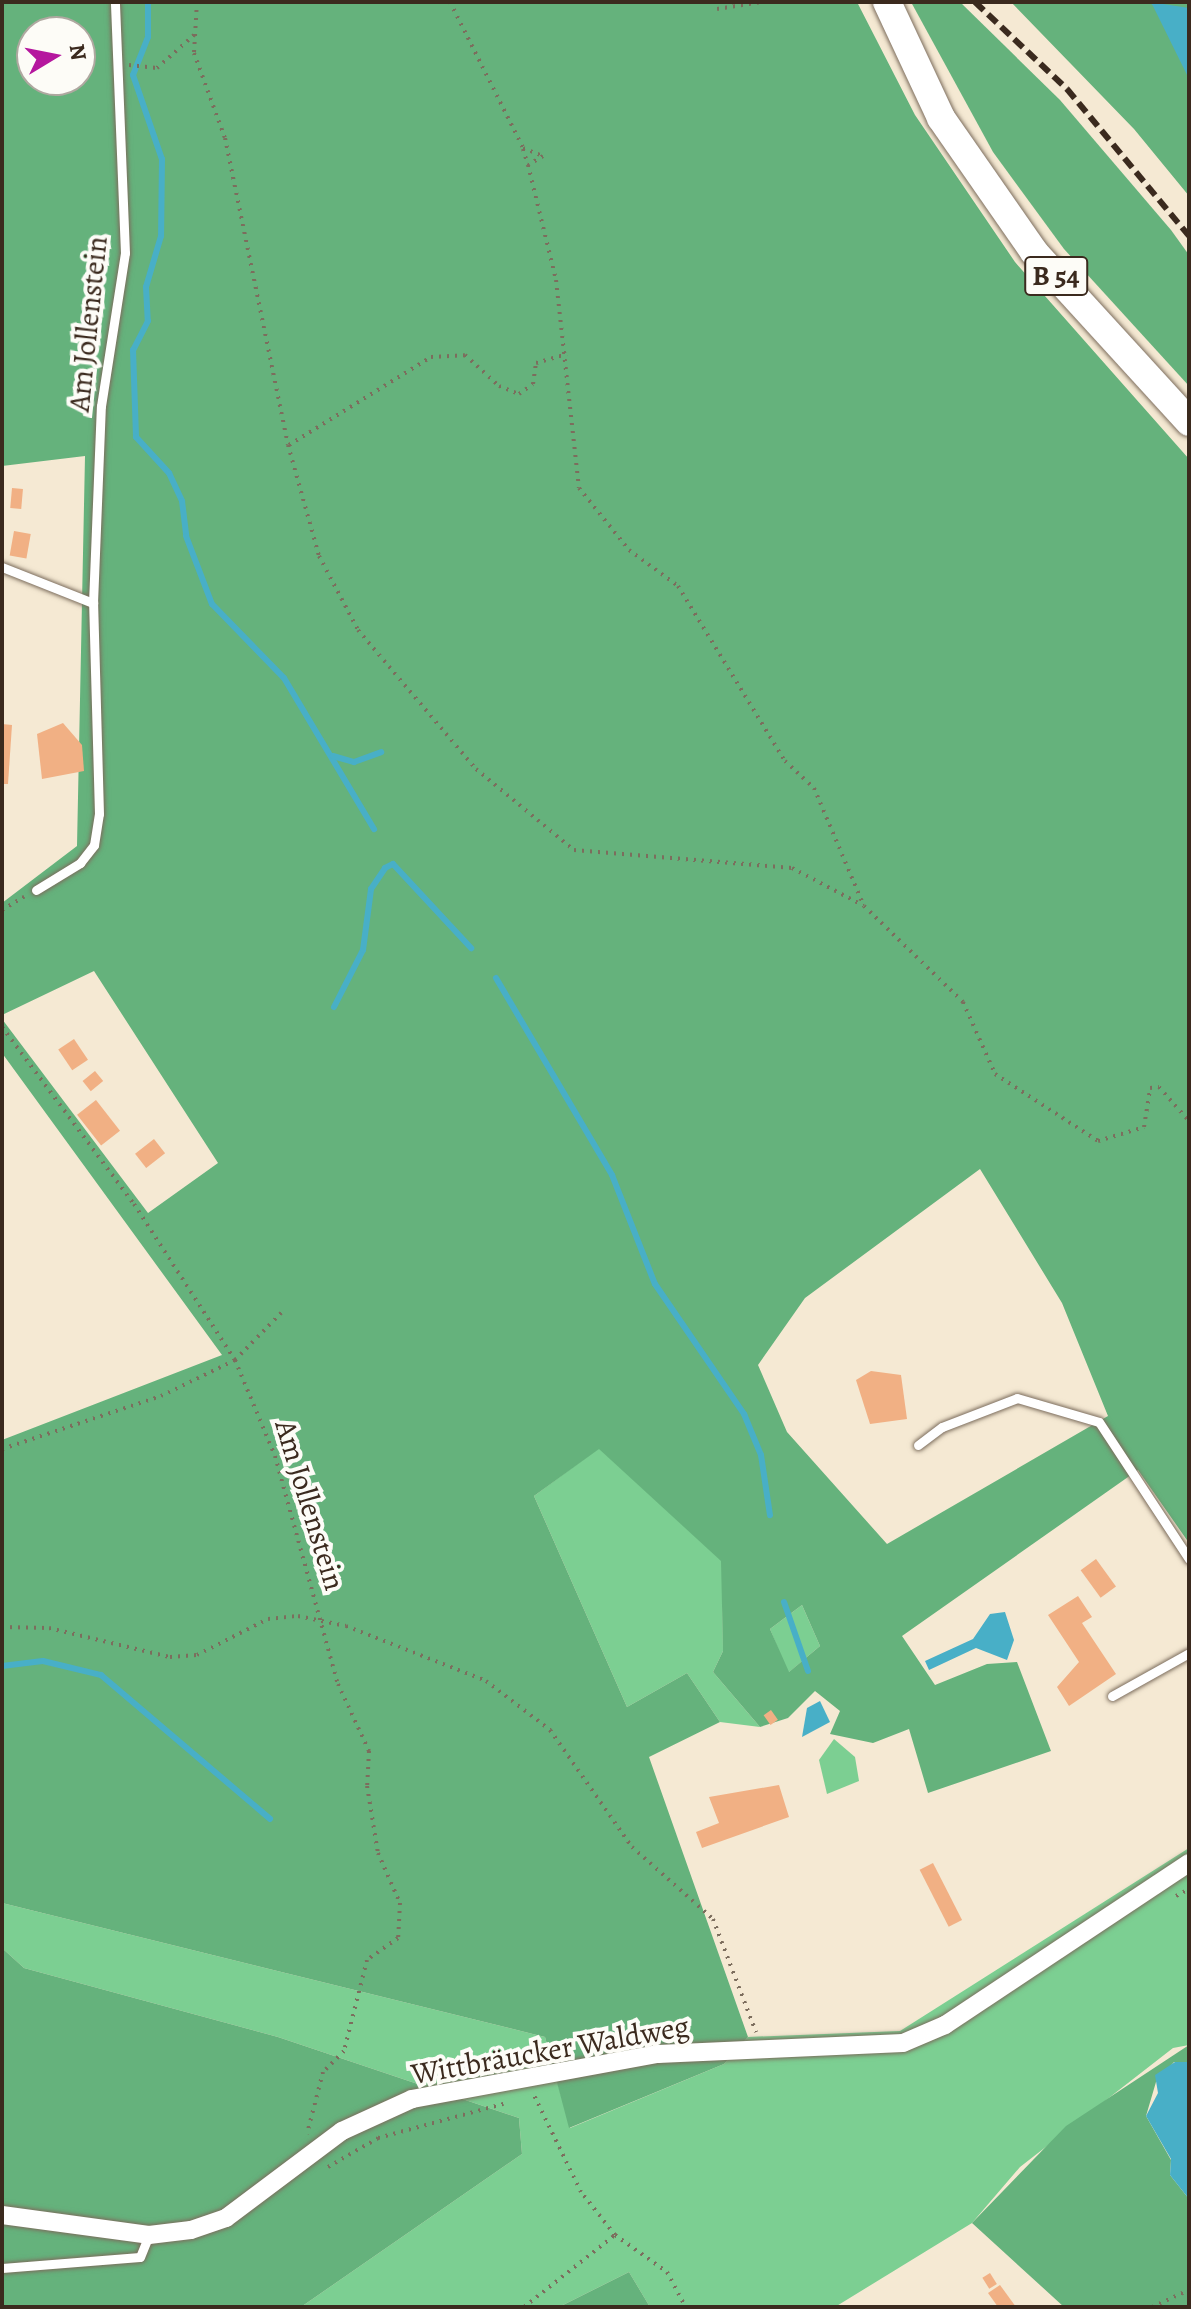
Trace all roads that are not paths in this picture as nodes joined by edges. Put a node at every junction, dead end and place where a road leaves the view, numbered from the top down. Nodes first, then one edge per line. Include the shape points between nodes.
1 (115, 2) edge
2 (887, 2) edge
3 (1189, 422) edge
4 (2, 567) edge
5 (93, 603) junction
6 (36, 890) road end
7 (918, 1445) dead end
8 (1189, 1559) edge
9 (1189, 1653) edge
10 (1112, 1696) dead end
11 (1189, 1863) edge
12 (2, 2215) edge
13 (149, 2235) junction
14 (2, 2268) edge

1 - 5 lane, Am Jollenstein via 125,253 101,406
2 - 3 main road, B 54 via 941,118 1034,252
4 - 5 lane
5 - 6 lane, Am Jollenstein via 94,845 80,863
7 - 8 lane via 942,1427 1017,1398 1099,1422
9 - 10 lane
11 - 13 street, Wittbräucker Waldweg via 945,2025 903,2043 658,2054 531,2089 412,2099 312,2152 226,2218
12 - 13 street, Wittbräucker Waldweg
13 - 14 lane via 140,2257

